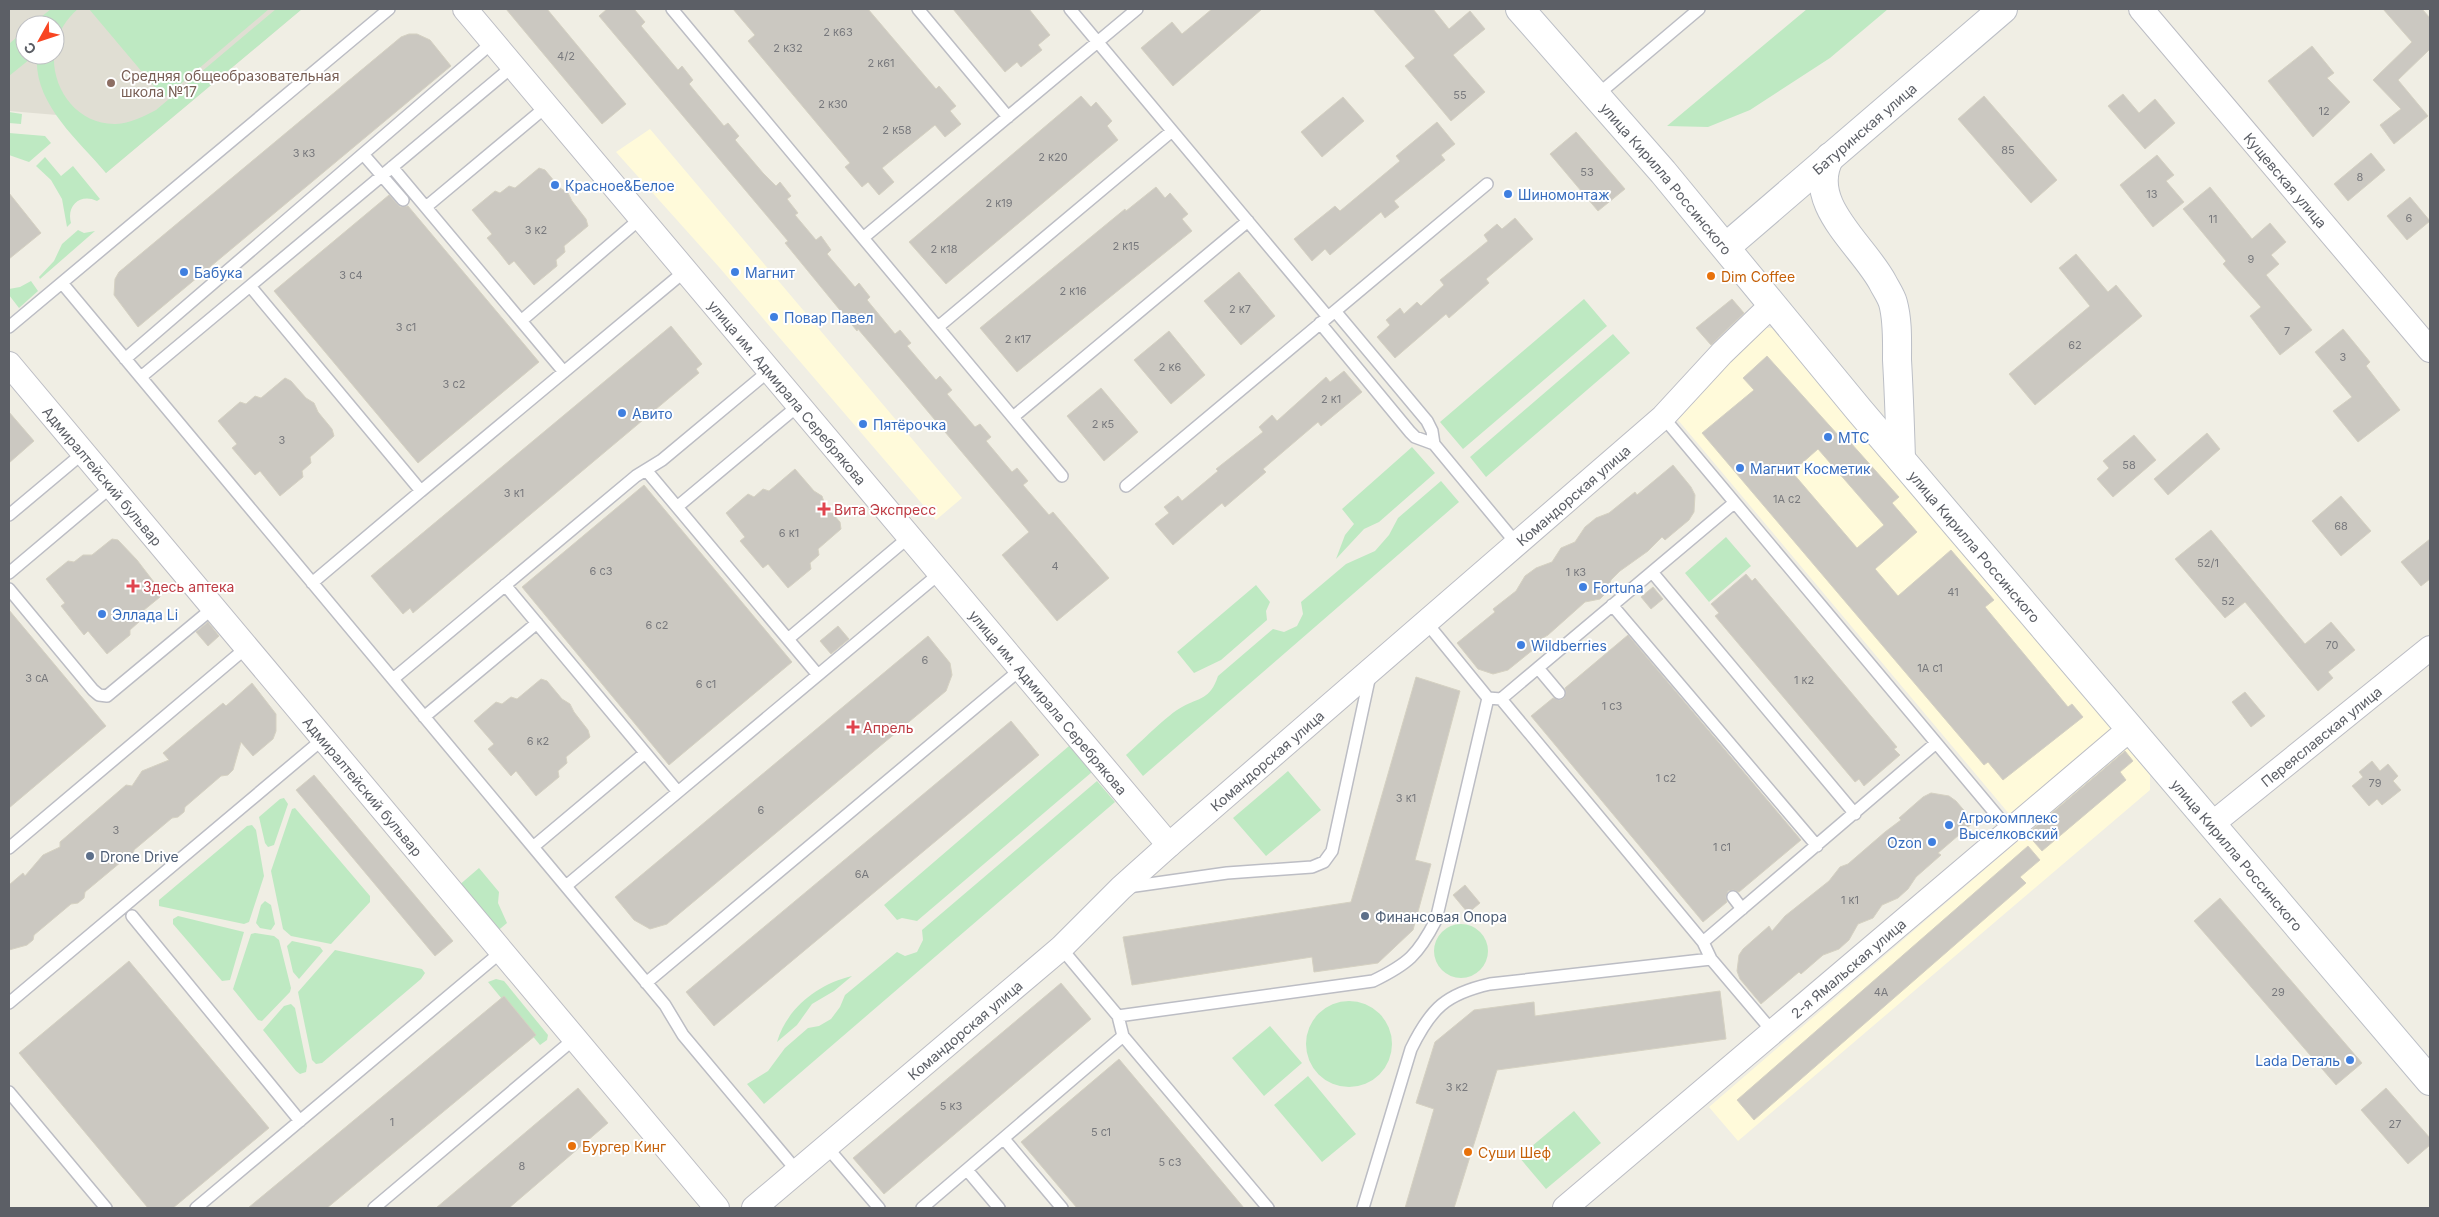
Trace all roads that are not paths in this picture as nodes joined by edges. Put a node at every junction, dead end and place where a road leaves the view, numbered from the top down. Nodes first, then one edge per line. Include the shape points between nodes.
1 (389, 9) edge
2 (465, 9) edge
3 (672, 9) edge
4 (918, 9) edge
5 (1070, 9) edge
6 (1137, 9) edge
7 (1520, 9) edge
8 (1699, 9) edge
9 (2003, 9) edge
10 (2141, 9) edge
11 (493, 42) junction
12 (1098, 42) junction
13 (513, 66) junction
14 (1596, 96) junction
15 (547, 106) junction
16 (1008, 117) junction
17 (1172, 131) junction
18 (363, 154) junction
19 (1830, 157) junction
20 (392, 167) junction
21 (382, 176) junction
22 (1487, 184) dead end
23 (403, 200) dead end
24 (426, 207) junction
25 (641, 218) junction
26 (1248, 221) junction
27 (863, 238) junction
28 (1726, 247) junction
29 (686, 271) junction
30 (62, 283) junction
31 (250, 286) junction
32 (1772, 305) junction
33 (1328, 317) junction
34 (521, 321) junction
35 (9, 327) edge
36 (938, 327) junction
37 (2430, 350) edge
38 (125, 359) junction
39 (9, 364) edge
40 (770, 370) junction
41 (564, 372) junction
42 (141, 378) junction
43 (799, 405) junction
44 (1013, 417) junction
45 (1663, 417) junction
46 (1434, 444) junction
47 (83, 453) junction
48 (1901, 459) junction
49 (646, 470) junction
50 (1062, 476) dead end
51 (1126, 486) dead end
52 (111, 487) junction
53 (422, 491) junction
54 (1734, 503) junction
55 (677, 507) junction
56 (9, 515) edge
57 (910, 537) junction
58 (1516, 543) junction
59 (1652, 572) junction
60 (9, 573) edge
61 (940, 573) junction
62 (312, 583) junction
63 (505, 585) junction
64 (9, 589) edge
65 (1612, 605) junction
66 (213, 608) junction
67 (1426, 622) junction
68 (537, 623) junction
69 (788, 639) junction
70 (246, 648) junction
71 (2430, 648) edge
72 (1538, 668) junction
73 (1021, 669) junction
74 (1371, 672) junction
75 (818, 675) junction
76 (393, 679) junction
77 (1559, 693) dead end
78 (1488, 698) junction
79 (1501, 699) junction
80 (424, 717) junction
81 (2131, 728) junction
82 (323, 739) junction
83 (1936, 743) junction
84 (645, 753) junction
85 (678, 792) junction
86 (1855, 814) junction
87 (2212, 824) junction
88 (2010, 831) junction
89 (1169, 845) junction
90 (1817, 846) junction
91 (9, 847) edge
92 (533, 847) junction
93 (566, 886) junction
94 (1121, 888) junction
95 (1732, 897) dead end
96 (1742, 909) junction
97 (132, 916) dead end
98 (1703, 942) junction
99 (1061, 948) junction
100 (501, 952) junction
101 (1711, 959) junction
102 (646, 983) junction
103 (9, 1003) edge
104 (1118, 1016) junction
105 (1773, 1032) junction
106 (1123, 1036) junction
107 (574, 1038) junction
108 (2430, 1082) edge
109 (9, 1092) edge
110 (300, 1121) junction
111 (1004, 1139) junction
112 (826, 1146) junction
113 (967, 1170) junction
114 (796, 1171) junction
115 (106, 1208) edge
116 (196, 1208) edge
117 (374, 1208) edge
118 (717, 1208) edge
119 (754, 1208) edge
120 (879, 1208) edge
121 (922, 1208) edge
122 (1000, 1208) edge
123 (1062, 1208) edge
124 (1268, 1208) edge
125 (1363, 1208) edge
126 (1565, 1208) edge

1 - 30 lane
2 - 11 street, улица им. Адмирала Серебрякова
3 - 27 lane
4 - 16 lane
5 - 12 lane
6 - 12 lane
7 - 14 main road, улица Кирилла Россинского
8 - 14 lane
9 - 19 main road, Батуринская улица
10 - 37 street, Кущевская улица
11 - 13 street, улица им. Адмирала Серебрякова
11 - 18 lane
12 - 16 lane
12 - 17 lane
13 - 15 street, улица им. Адмирала Серебрякова
13 - 20 lane
14 - 28 main road, улица Кирилла Россинского
15 - 24 lane
15 - 25 street, улица им. Адмирала Серебрякова
16 - 27 lane
17 - 26 lane
17 - 36 lane
18 - 21 lane
18 - 38 lane
19 - 28 main road, Батуринская улица
19 - 48 main road via 1824,167 1824,189 1832,210 1881,280 1893,303
20 - 21 lane
20 - 24 lane
21 - 23 lane
21 - 31 lane
22 - 33 lane
24 - 34 lane
25 - 29 street, улица им. Адмирала Серебрякова
25 - 34 lane
26 - 33 lane
26 - 44 lane
27 - 36 lane
28 - 32 main road, улица Кирилла Россинского
29 - 40 street, улица им. Адмирала Серебрякова
29 - 41 lane
30 - 35 lane
30 - 38 lane
31 - 42 lane
31 - 53 lane
32 - 45 street, Командорская улица
32 - 48 main road, улица Кирилла Россинского
33 - 46 lane via 1427,421
33 - 46 lane via 1410,432
33 - 51 lane
34 - 41 lane
36 - 44 lane
38 - 42 lane
39 - 47 street, Адмиралтейский бульвар
40 - 43 street, улица им. Адмирала Серебрякова
40 - 49 lane
41 - 53 lane
42 - 62 lane
43 - 55 lane
43 - 57 street, улица им. Адмирала Серебрякова
44 - 50 lane
45 - 54 lane
45 - 58 street, Командорская улица
46 - 58 lane
47 - 52 street, Адмиралтейский бульвар
47 - 56 lane
48 - 81 main road, улица Кирилла Россинского
49 - 55 lane
49 - 63 lane
52 - 60 lane
52 - 66 street, Адмиралтейский бульвар
53 - 62 lane
54 - 59 lane
54 - 83 lane
55 - 69 lane
57 - 61 street, улица им. Адмирала Серебрякова
57 - 69 lane
58 - 67 street, Командорская улица
59 - 65 lane
59 - 86 lane
61 - 73 street, улица им. Адмирала Серебрякова
61 - 75 lane
62 - 76 lane
63 - 68 lane
63 - 76 lane
64 - 66 lane via 93,690 107,696
65 - 72 lane
65 - 90 lane
66 - 70 street, Адмиралтейский бульвар
67 - 74 street, Командорская улица
67 - 78 lane
68 - 80 lane
68 - 84 lane
69 - 75 lane
70 - 82 street, Адмиралтейский бульвар
70 - 91 lane
71 - 87 street, Переяславская улица
72 - 77 lane
72 - 79 lane
73 - 89 street, улица им. Адмирала Серебрякова
73 - 102 lane
74 - 89 street, Командорская улица
74 - 94 lane via 1332,851 1324,862 1312,867 1227,873
75 - 85 lane
76 - 80 lane
78 - 79 lane
78 - 104 lane via 1436,920 1422,947 1400,968 1373,981
79 - 98 lane
80 - 92 lane
81 - 87 main road, улица Кирилла Россинского
81 - 88 street, 2-я Ямальская улица
82 - 100 street, Адмиралтейский бульвар
82 - 103 lane
83 - 86 lane
83 - 88 lane
84 - 85 lane
84 - 92 lane
85 - 93 lane
86 - 90 lane
87 - 108 main road, улица Кирилла Россинского
88 - 105 street, 2-я Ямальская улица
89 - 94 street, Командорская улица
90 - 96 lane
92 - 93 lane
93 - 102 lane
94 - 99 street, Командорская улица
95 - 96 lane
96 - 98 lane
97 - 110 lane
98 - 101 lane
99 - 104 lane
99 - 112 street, Командорская улица
100 - 107 street, Адмиралтейский бульвар
100 - 110 lane
101 - 105 lane
101 - 125 lane via 1490,984 1463,990 1440,1005 1422,1027 1411,1049
102 - 114 lane via 665,1005 683,1035
104 - 106 lane
105 - 126 street, 2-я Ямальская улица
106 - 111 lane
106 - 124 lane
107 - 117 lane
107 - 118 street, Адмиралтейский бульвар
109 - 115 lane
110 - 116 lane
111 - 113 lane
111 - 123 lane
112 - 114 street, Командорская улица
112 - 120 lane
113 - 121 lane
113 - 122 lane
114 - 119 street, Командорская улица

